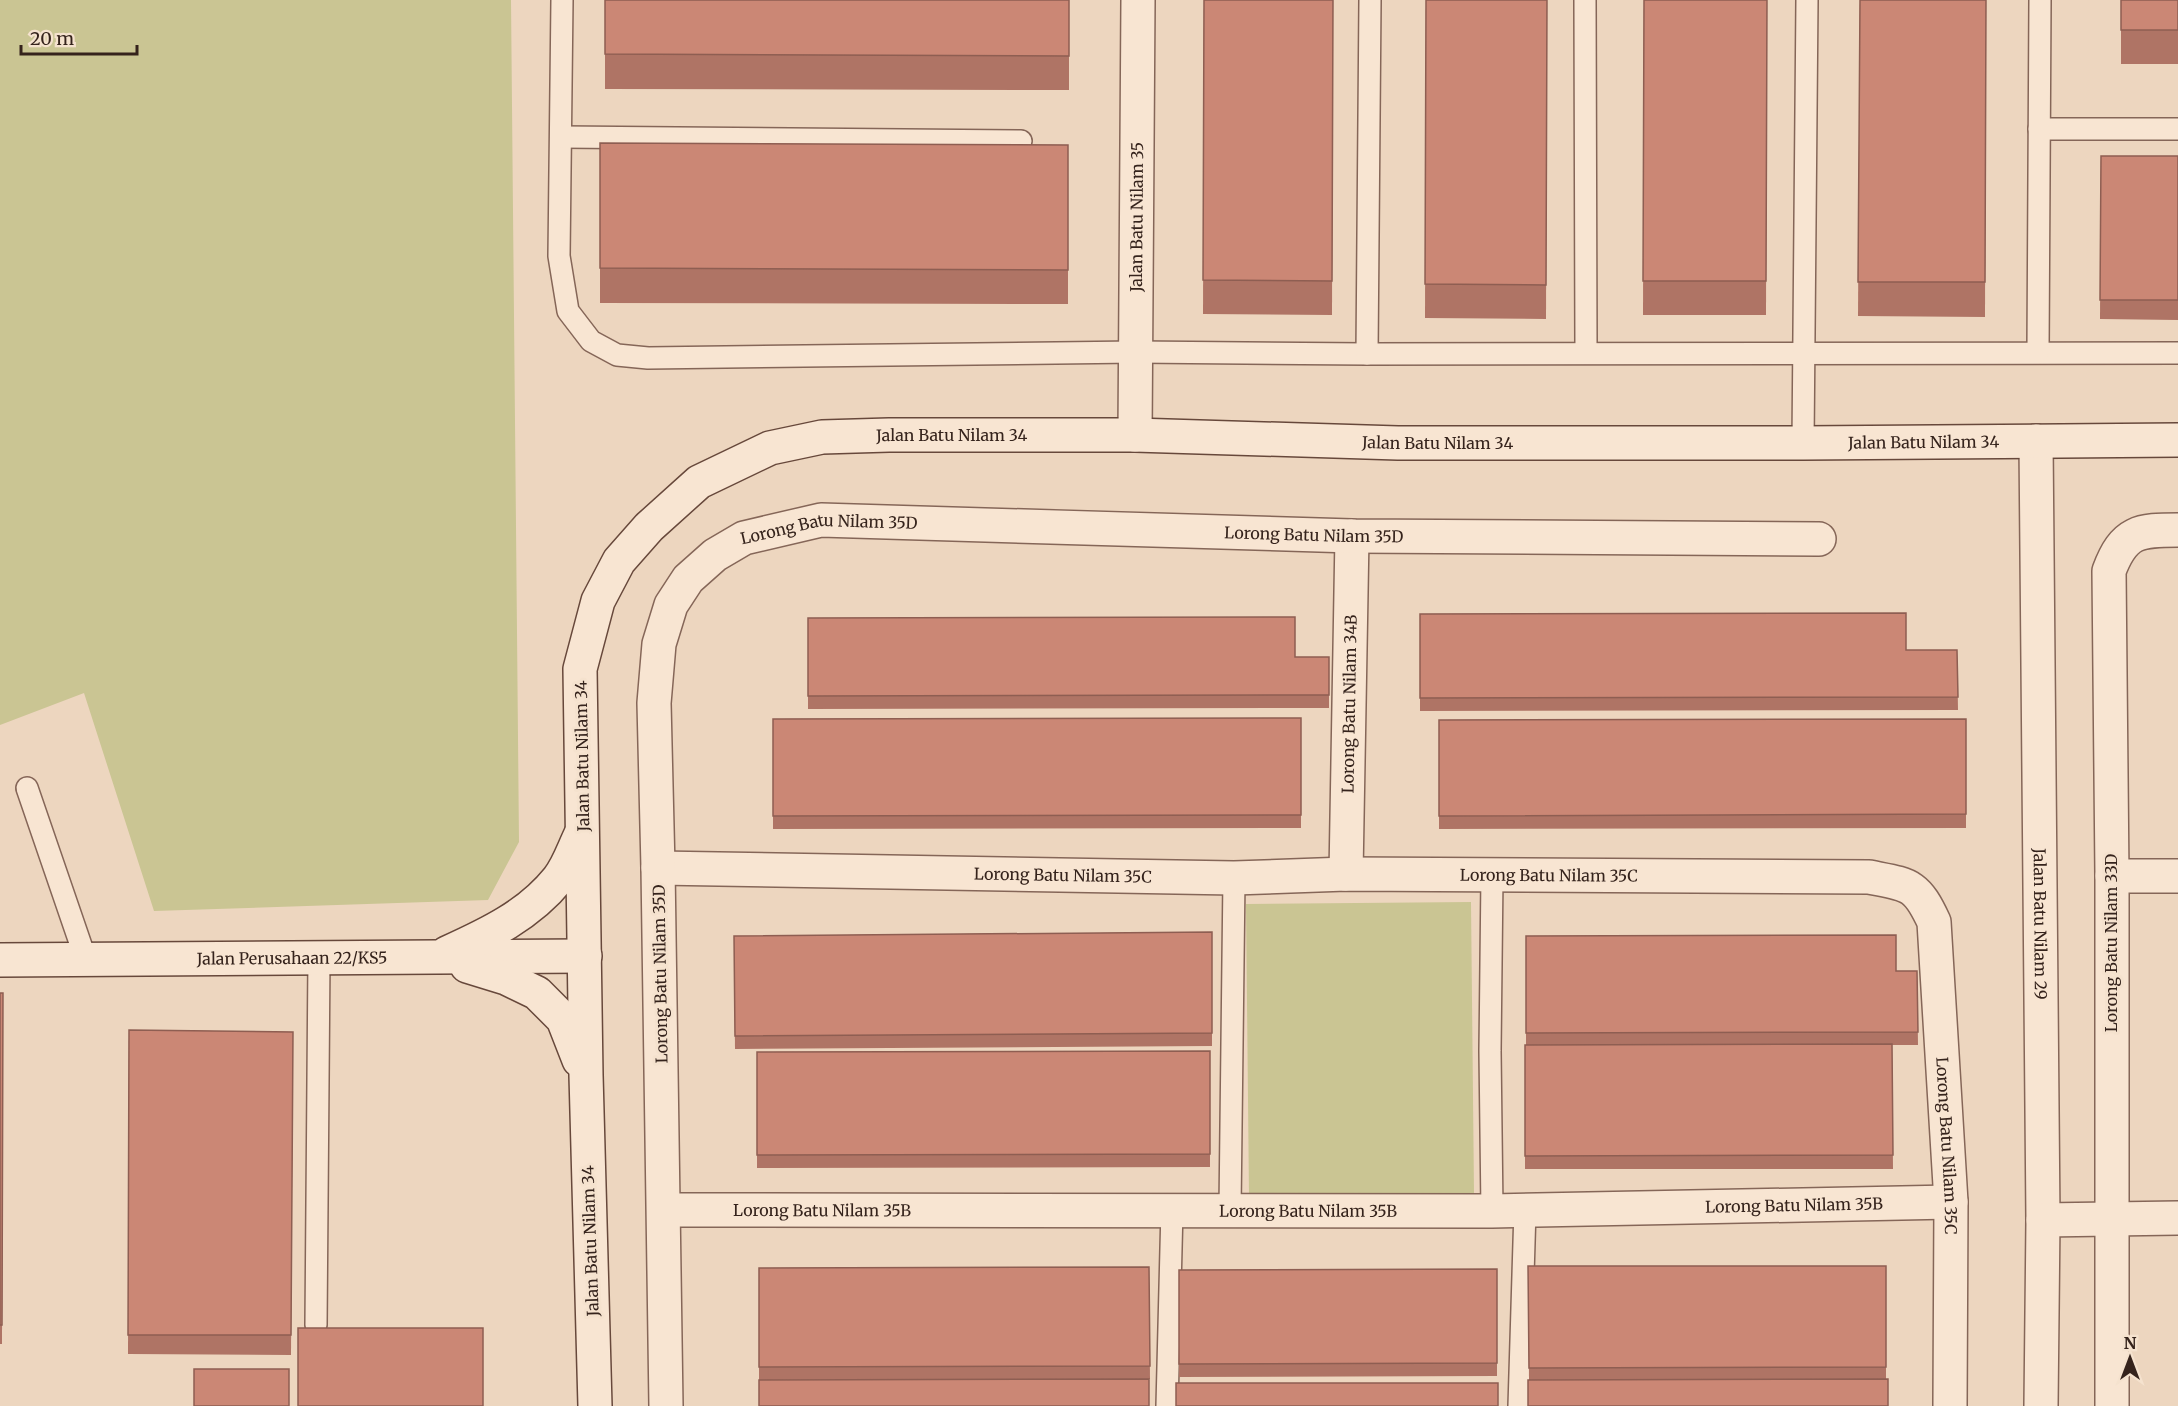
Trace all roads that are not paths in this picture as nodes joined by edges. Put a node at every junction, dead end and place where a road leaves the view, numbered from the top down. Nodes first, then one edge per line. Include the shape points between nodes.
1 (562, 0) edge
2 (1138, 0) edge
3 (1370, 0) edge
4 (1585, 0) edge
5 (1807, 0) edge
6 (2040, 0) edge
7 (2039, 129) junction
8 (2178, 129) edge
9 (561, 137) junction
10 (1021, 141) dead end
11 (1136, 352) junction
12 (2038, 352) junction
13 (1586, 353) junction
14 (1804, 353) junction
15 (2178, 353) edge
16 (1367, 354) junction
17 (1135, 435) junction
18 (2178, 440) edge
19 (2036, 441) junction
20 (1803, 443) junction
21 (2178, 530) edge
22 (1352, 536) junction
23 (1819, 539) dead end
24 (27, 788) dead end
25 (583, 830) junction
26 (658, 868) junction
27 (1346, 874) junction
28 (1492, 876) junction
29 (2112, 876) junction
30 (2178, 876) edge
31 (1234, 878) junction
32 (585, 956) junction
33 (437, 957) junction
34 (319, 958) junction
35 (0, 960) edge
36 (86, 960) junction
37 (586, 1075) junction
38 (1951, 1202) junction
39 (1172, 1209) junction
40 (1230, 1209) junction
41 (664, 1210) junction
42 (1492, 1210) junction
43 (1525, 1210) junction
44 (2112, 1218) junction
45 (2178, 1218) edge
46 (2043, 1220) junction
47 (316, 1325) edge
48 (595, 1406) edge
49 (666, 1406) edge
50 (1167, 1406) edge
51 (1518, 1406) edge
52 (1950, 1406) edge
53 (2041, 1406) edge
54 (2112, 1406) edge

1 - 9 lane
2 - 11 street, Jalan Batu Nilam 35
3 - 16 lane
4 - 13 lane
5 - 14 lane
6 - 7 lane
7 - 8 lane
7 - 12 lane
9 - 10 lane
9 - 11 lane via 560,256 568,311 591,341 617,355 648,358
11 - 16 lane
11 - 17 street, Jalan Batu Nilam 35
12 - 14 lane
12 - 15 lane
13 - 14 lane
13 - 16 lane
14 - 20 lane
17 - 20 street, Jalan Batu Nilam 34 via 1398,443
17 - 25 street, Jalan Batu Nilam 34 via 822,437 770,448 699,482 619,561 598,601 580,669
18 - 19 street, Jalan Batu Nilam 34
19 - 20 street, Jalan Batu Nilam 34
19 - 46 street, Jalan Batu Nilam 29
21 - 29 street, Lorong Batu Nilam 33D via 2150,530 2129,538 2117,550 2109,570
22 - 23 street, Lorong Batu Nilam 35D
22 - 26 street, Lorong Batu Nilam 35D via 821,520 744,538 715,555 688,579 671,605 659,644 654,703
22 - 27 street, Lorong Batu Nilam 34B
24 - 36 lane
25 - 32 street, Jalan Batu Nilam 34
25 - 33 street via 560,878 528,910 489,934
26 - 31 street, Lorong Batu Nilam 35C
26 - 41 street, Lorong Batu Nilam 35D
27 - 28 street, Lorong Batu Nilam 35C
27 - 31 street, Lorong Batu Nilam 35C
28 - 38 street, Lorong Batu Nilam 35C via 1869,877 1913,889 1923,899 1934,922
28 - 42 lane
29 - 30 street
29 - 44 street, Lorong Batu Nilam 33D
31 - 40 lane
32 - 33 street, Jalan Perusahaan 22/KS5
32 - 37 street, Jalan Batu Nilam 34
33 - 34 street, Jalan Perusahaan 22/KS5
33 - 37 street via 506,978 537,993 563,1019
34 - 36 street, Jalan Perusahaan 22/KS5
34 - 47 lane
35 - 36 street, Jalan Perusahaan 22/KS5
37 - 48 street, Jalan Batu Nilam 34
38 - 43 street, Lorong Batu Nilam 35B
38 - 52 street, Lorong Batu Nilam 35C
39 - 40 street, Lorong Batu Nilam 35B
39 - 41 street, Lorong Batu Nilam 35B
39 - 50 lane
40 - 42 street, Lorong Batu Nilam 35B
41 - 49 street, Lorong Batu Nilam 35D
42 - 43 street, Lorong Batu Nilam 35B
43 - 51 lane
44 - 45 street
44 - 46 street
44 - 54 street, Lorong Batu Nilam 33D
46 - 53 street, Jalan Batu Nilam 29

